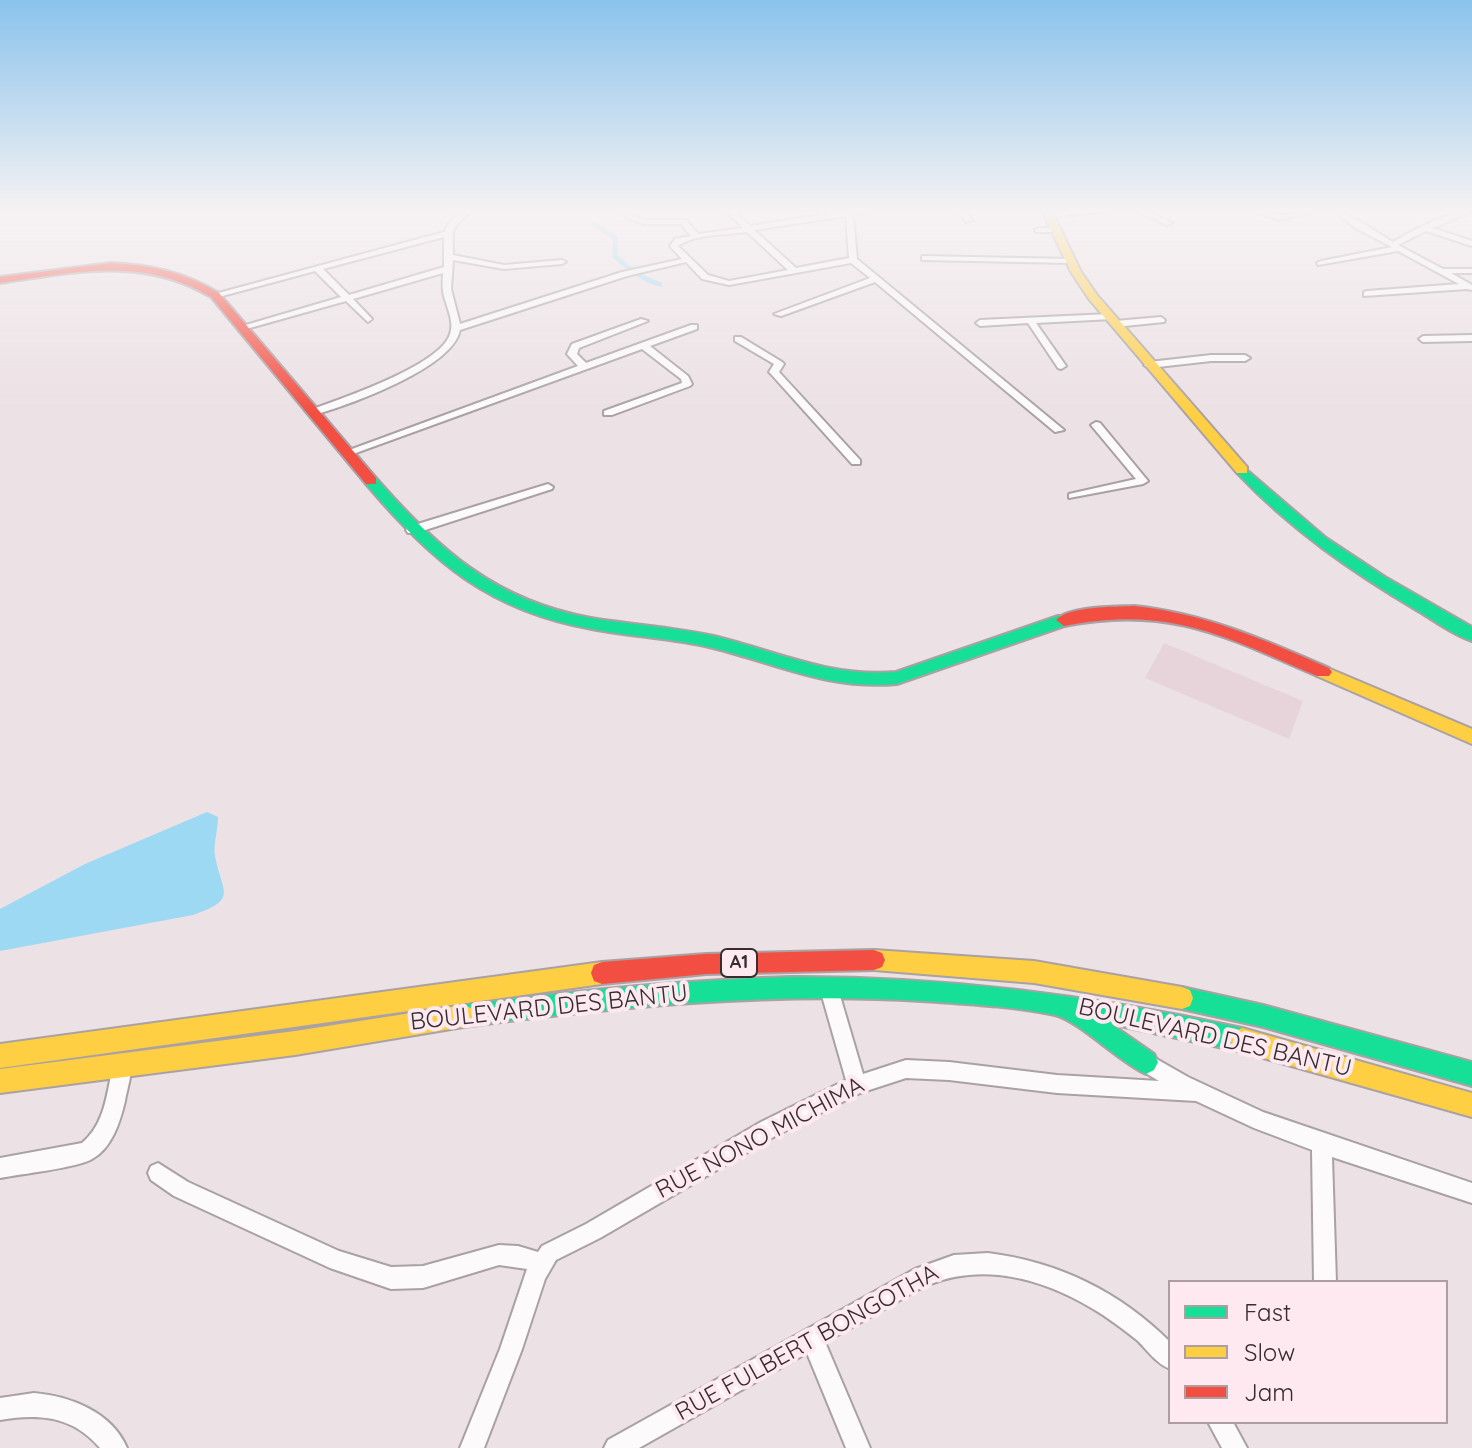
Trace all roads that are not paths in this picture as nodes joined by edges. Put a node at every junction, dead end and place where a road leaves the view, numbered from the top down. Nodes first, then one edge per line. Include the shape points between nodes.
1 (193, 279) edge
2 (277, 279) edge
3 (328, 279) edge
4 (414, 279) edge
5 (448, 279) edge
6 (610, 279) edge
7 (622, 279) edge
8 (709, 279) edge
9 (760, 279) edge
10 (876, 279) joint
11 (1082, 279) edge
12 (630, 283) dead end
13 (1470, 287) edge
14 (1367, 294) dead end
15 (215, 295) junction
16 (348, 298) junction
17 (778, 314) dead end
18 (368, 319) dead end
19 (1161, 320) dead end
20 (644, 321) dead end
21 (1112, 321) junction
22 (1031, 322) junction
23 (980, 323) dead end
24 (694, 327) dead end
25 (457, 328) junction
26 (242, 329) junction
27 (1472, 338) edge
28 (738, 339) dead end
29 (1423, 339) dead end
30 (644, 346) junction
31 (1245, 358) dead end
32 (583, 365) junction
33 (1149, 365) junction
34 (1061, 366) dead end
35 (314, 412) junction
36 (608, 413) dead end
37 (1096, 425) dead end
38 (1059, 430) dead end
39 (349, 452) junction
40 (856, 462) dead end
41 (548, 487) dead end
42 (1073, 496) dead end
43 (412, 530) junction
44 (1472, 635) edge
45 (1472, 737) edge
46 (829, 989) junction
47 (1059, 1004) junction
48 (1156, 1021) junction
49 (0, 1056) edge
50 (1146, 1062) junction
51 (122, 1065) junction
52 (1472, 1074) edge
53 (0, 1081) edge
54 (857, 1085) junction
55 (1195, 1092) junction
56 (1472, 1105) edge
57 (1322, 1141) junction
58 (0, 1168) edge
59 (158, 1173) dead end
60 (1472, 1193) edge
61 (541, 1263) junction
62 (1325, 1280) edge
63 (812, 1337) junction
64 (1168, 1356) edge
65 (0, 1409) edge
66 (1221, 1424) edge
67 (115, 1448) edge
68 (472, 1448) edge
69 (616, 1448) edge
70 (858, 1448) edge
71 (1235, 1448) edge

1 - 15 main road
2 - 15 street
3 - 16 street
4 - 16 street
5 - 25 street
6 - 25 street
7 - 12 street
8 - 9 street via 740,283
10 - 17 street
10 - 38 street
11 - 21 main road
13 - 14 street
15 - 26 main road
16 - 18 street
16 - 26 street
19 - 21 street
20 - 32 street via 575,346 572,354
21 - 22 street
21 - 33 main road
22 - 23 street
22 - 34 street
24 - 30 street
25 - 35 street via 450,344 422,365
26 - 35 main road
27 - 29 street
28 - 40 street via 779,364 774,372
30 - 32 street
30 - 36 street via 687,384
31 - 33 street
32 - 39 street
33 - 44 main road via 1279,510 1349,562
35 - 39 main road
37 - 42 street via 1143,481
39 - 43 main road
41 - 43 street
43 - 45 main road via 457,573 525,607 584,623 695,637 814,677 868,682 897,678 1066,618 1117,609 1151,611 1206,622
46 - 47 main road, BOULEVARD DES BANTU / A1 via 925,990
46 - 51 main road, BOULEVARD DES BANTU / A1 via 717,990 597,1000
46 - 54 street
47 - 48 main road, BOULEVARD DES BANTU / A1
47 - 50 main road
48 - 50 main road via 1137,1030 1134,1038
48 - 56 main road, BOULEVARD DES BANTU / A1 via 1310,1057
49 - 52 main road, BOULEVARD DES BANTU / A1 via 596,973 706,964 889,960 1034,972 1142,989 1278,1019
50 - 55 street
51 - 53 main road, BOULEVARD DES BANTU / A1
51 - 58 street via 106,1132 92,1148
54 - 55 street, RUE NONO MICHIMA via 888,1073 925,1069 1041,1083
54 - 61 street, RUE NONO MICHIMA via 720,1155 563,1244
55 - 57 street
57 - 60 street
57 - 62 street
59 - 61 street via 181,1189 337,1261 391,1278 423,1277 499,1255
61 - 68 street
63 - 64 street, RUE FULBERT BONGOTHA via 938,1269 987,1264 1045,1275 1087,1294 1125,1317
63 - 69 street, RUE FULBERT BONGOTHA
63 - 70 street
65 - 67 street via 34,1404 76,1411
66 - 71 street

